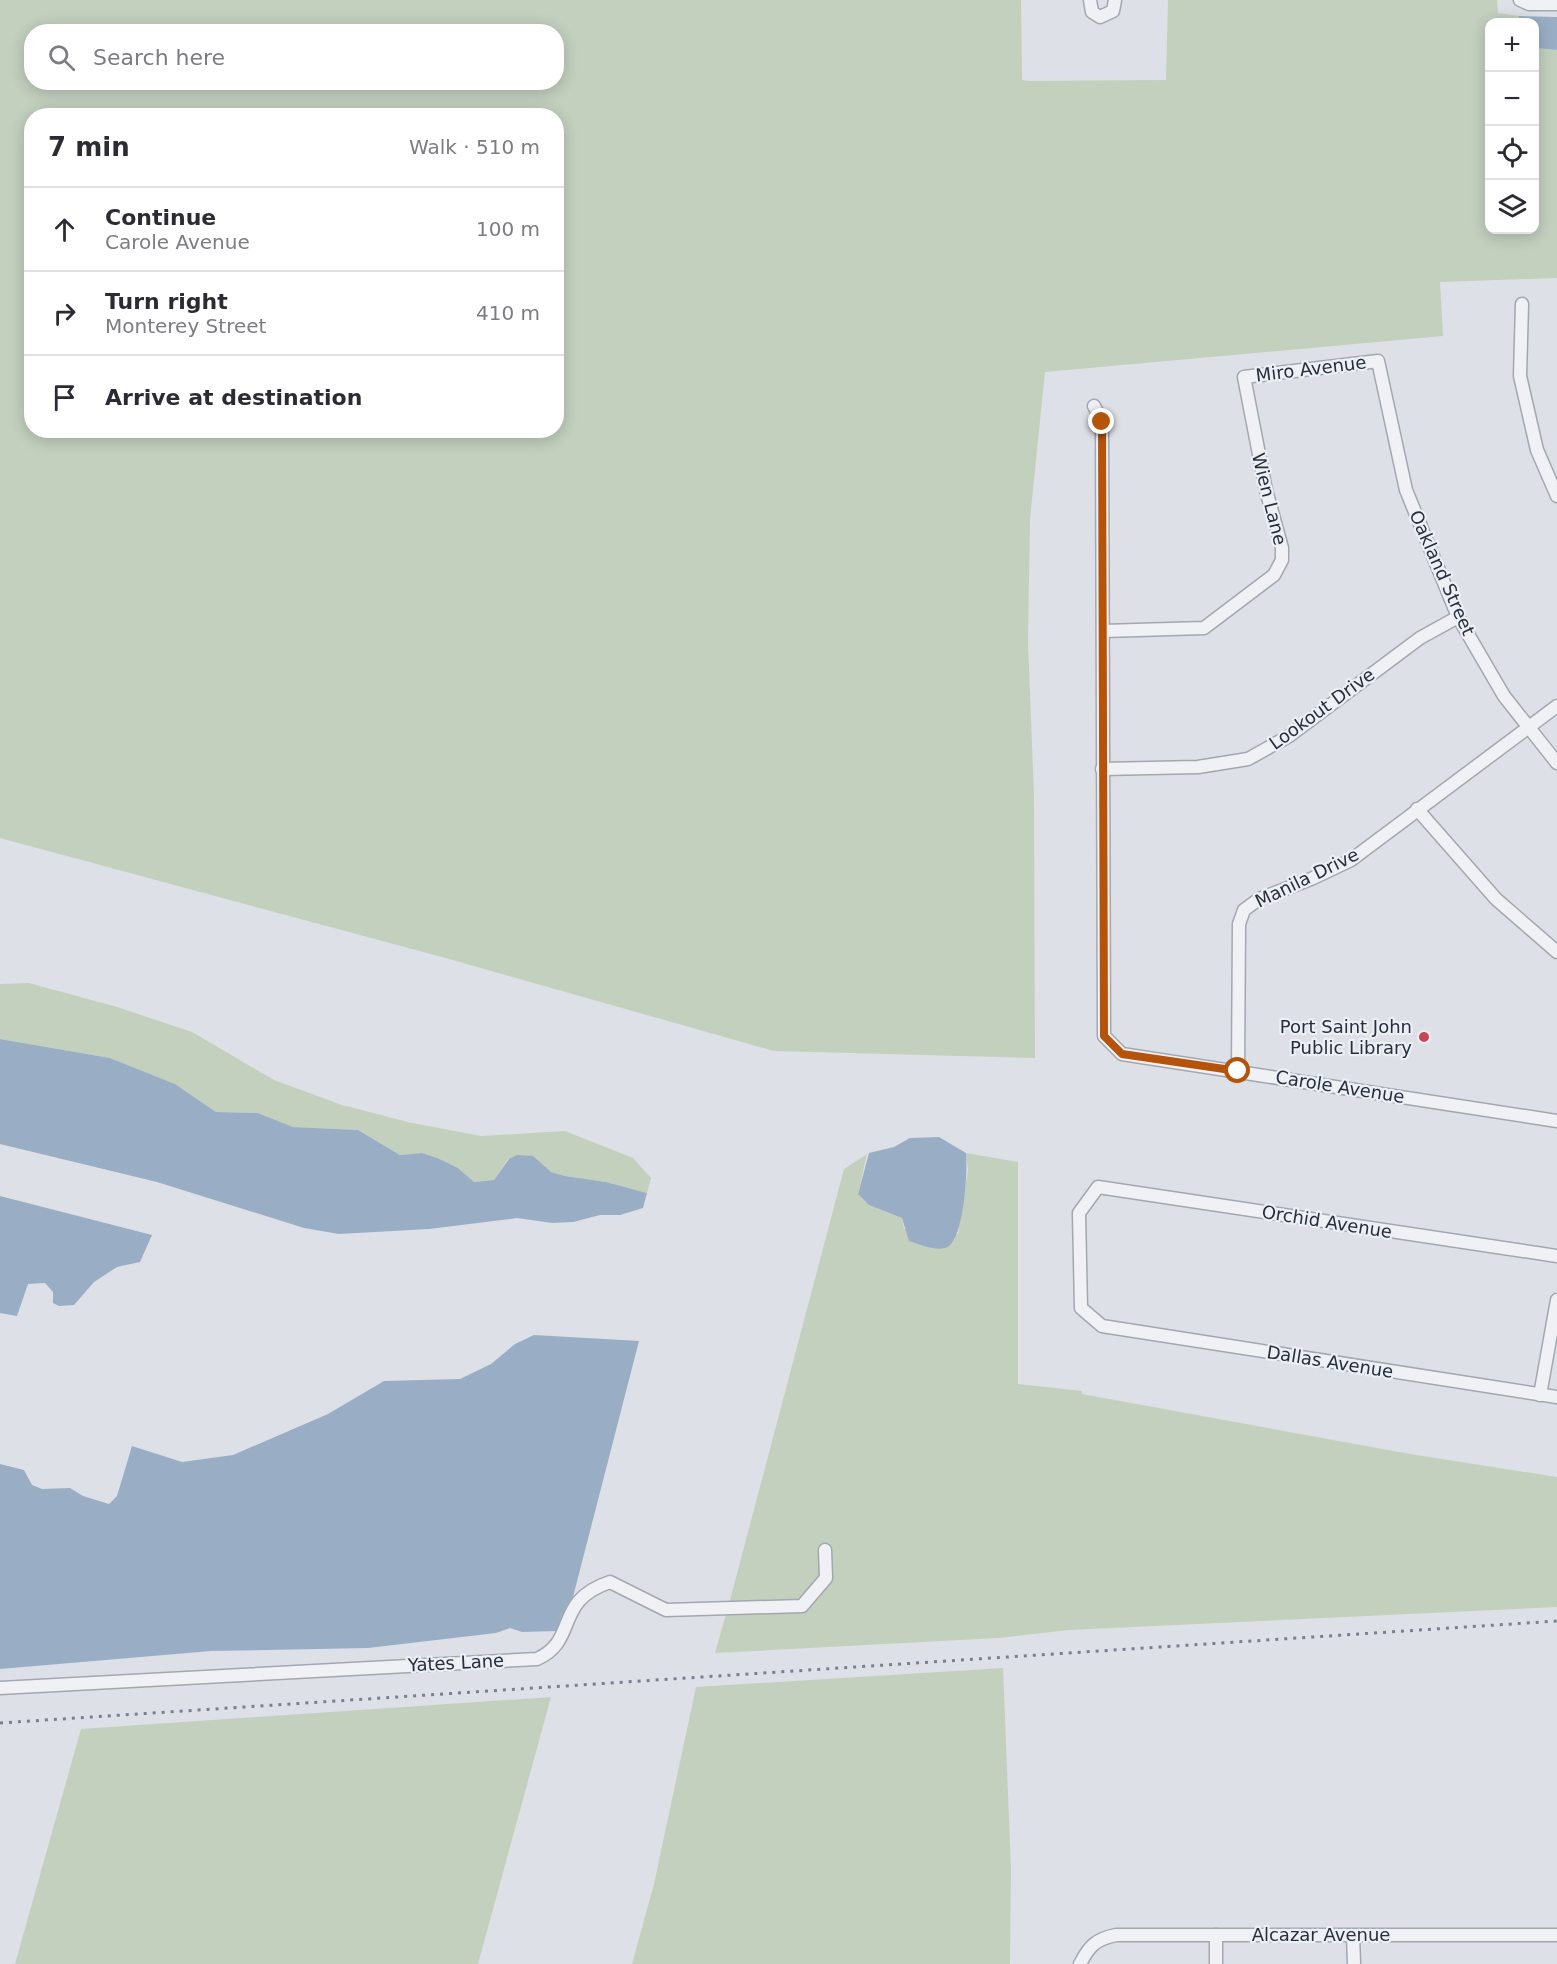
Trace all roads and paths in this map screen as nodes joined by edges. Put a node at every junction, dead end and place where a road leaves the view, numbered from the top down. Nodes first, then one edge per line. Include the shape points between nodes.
1 (1090, 0) edge
2 (1115, 0) edge
3 (1520, 0) edge
4 (1557, 4) edge
5 (1522, 304) dead end
6 (1378, 361) joint
7 (1244, 377) joint
8 (1094, 406) dead end
9 (1557, 496) edge
10 (1458, 617) junction
11 (1103, 631) junction
12 (1557, 706) edge
13 (1529, 727) junction
14 (1557, 763) edge
15 (1102, 769) junction
16 (1418, 809) junction
17 (1557, 952) edge
18 (1238, 1071) junction
19 (1557, 1121) edge
20 (1557, 1256) edge
21 (1557, 1300) edge
22 (1102, 1326) joint
23 (1540, 1395) junction
24 (1557, 1397) edge
25 (825, 1550) dead end
26 (0, 1688) edge
27 (1216, 1935) junction
28 (1353, 1935) junction
29 (1557, 1935) edge
30 (1080, 1964) edge
31 (1216, 1964) edge
32 (1354, 1964) edge

1 - 2 street via 1092,12 1100,17 1113,11
3 - 4 street via 1529,4
5 - 9 street via 1521,376 1537,450
6 - 7 street, Miro Avenue
6 - 10 street, Oakland Street via 1406,490
7 - 11 street, Wien Lane via 1266,490 1282,548 1282,560 1274,575 1204,628
8 - 11 street via 1102,422
10 - 13 street, Oakland Street via 1504,696
10 - 15 street, Lookout Drive via 1420,638 1289,736 1248,759 1198,767
11 - 15 street
12 - 13 street, Manila Drive
13 - 14 street, Oakland Street
13 - 16 street, Manila Drive
15 - 18 street, Carole Avenue via 1104,1036 1122,1054
16 - 17 street via 1496,899
16 - 18 street, Manila Drive via 1351,860 1259,899 1244,910 1239,924
18 - 19 street, Carole Avenue
20 - 22 street, Orchid Avenue via 1098,1187 1079,1214 1081,1308
21 - 23 street
22 - 23 street, Dallas Avenue
23 - 24 street, Dallas Avenue
25 - 26 street, Yates Lane via 826,1578 802,1606 666,1610 610,1582 594,1587 571,1609 559,1643 537,1659
27 - 28 street, Alcazar Avenue
27 - 30 street, Alcazar Avenue via 1101,1938 1088,1947
27 - 31 street
28 - 29 street, Alcazar Avenue
28 - 32 street

